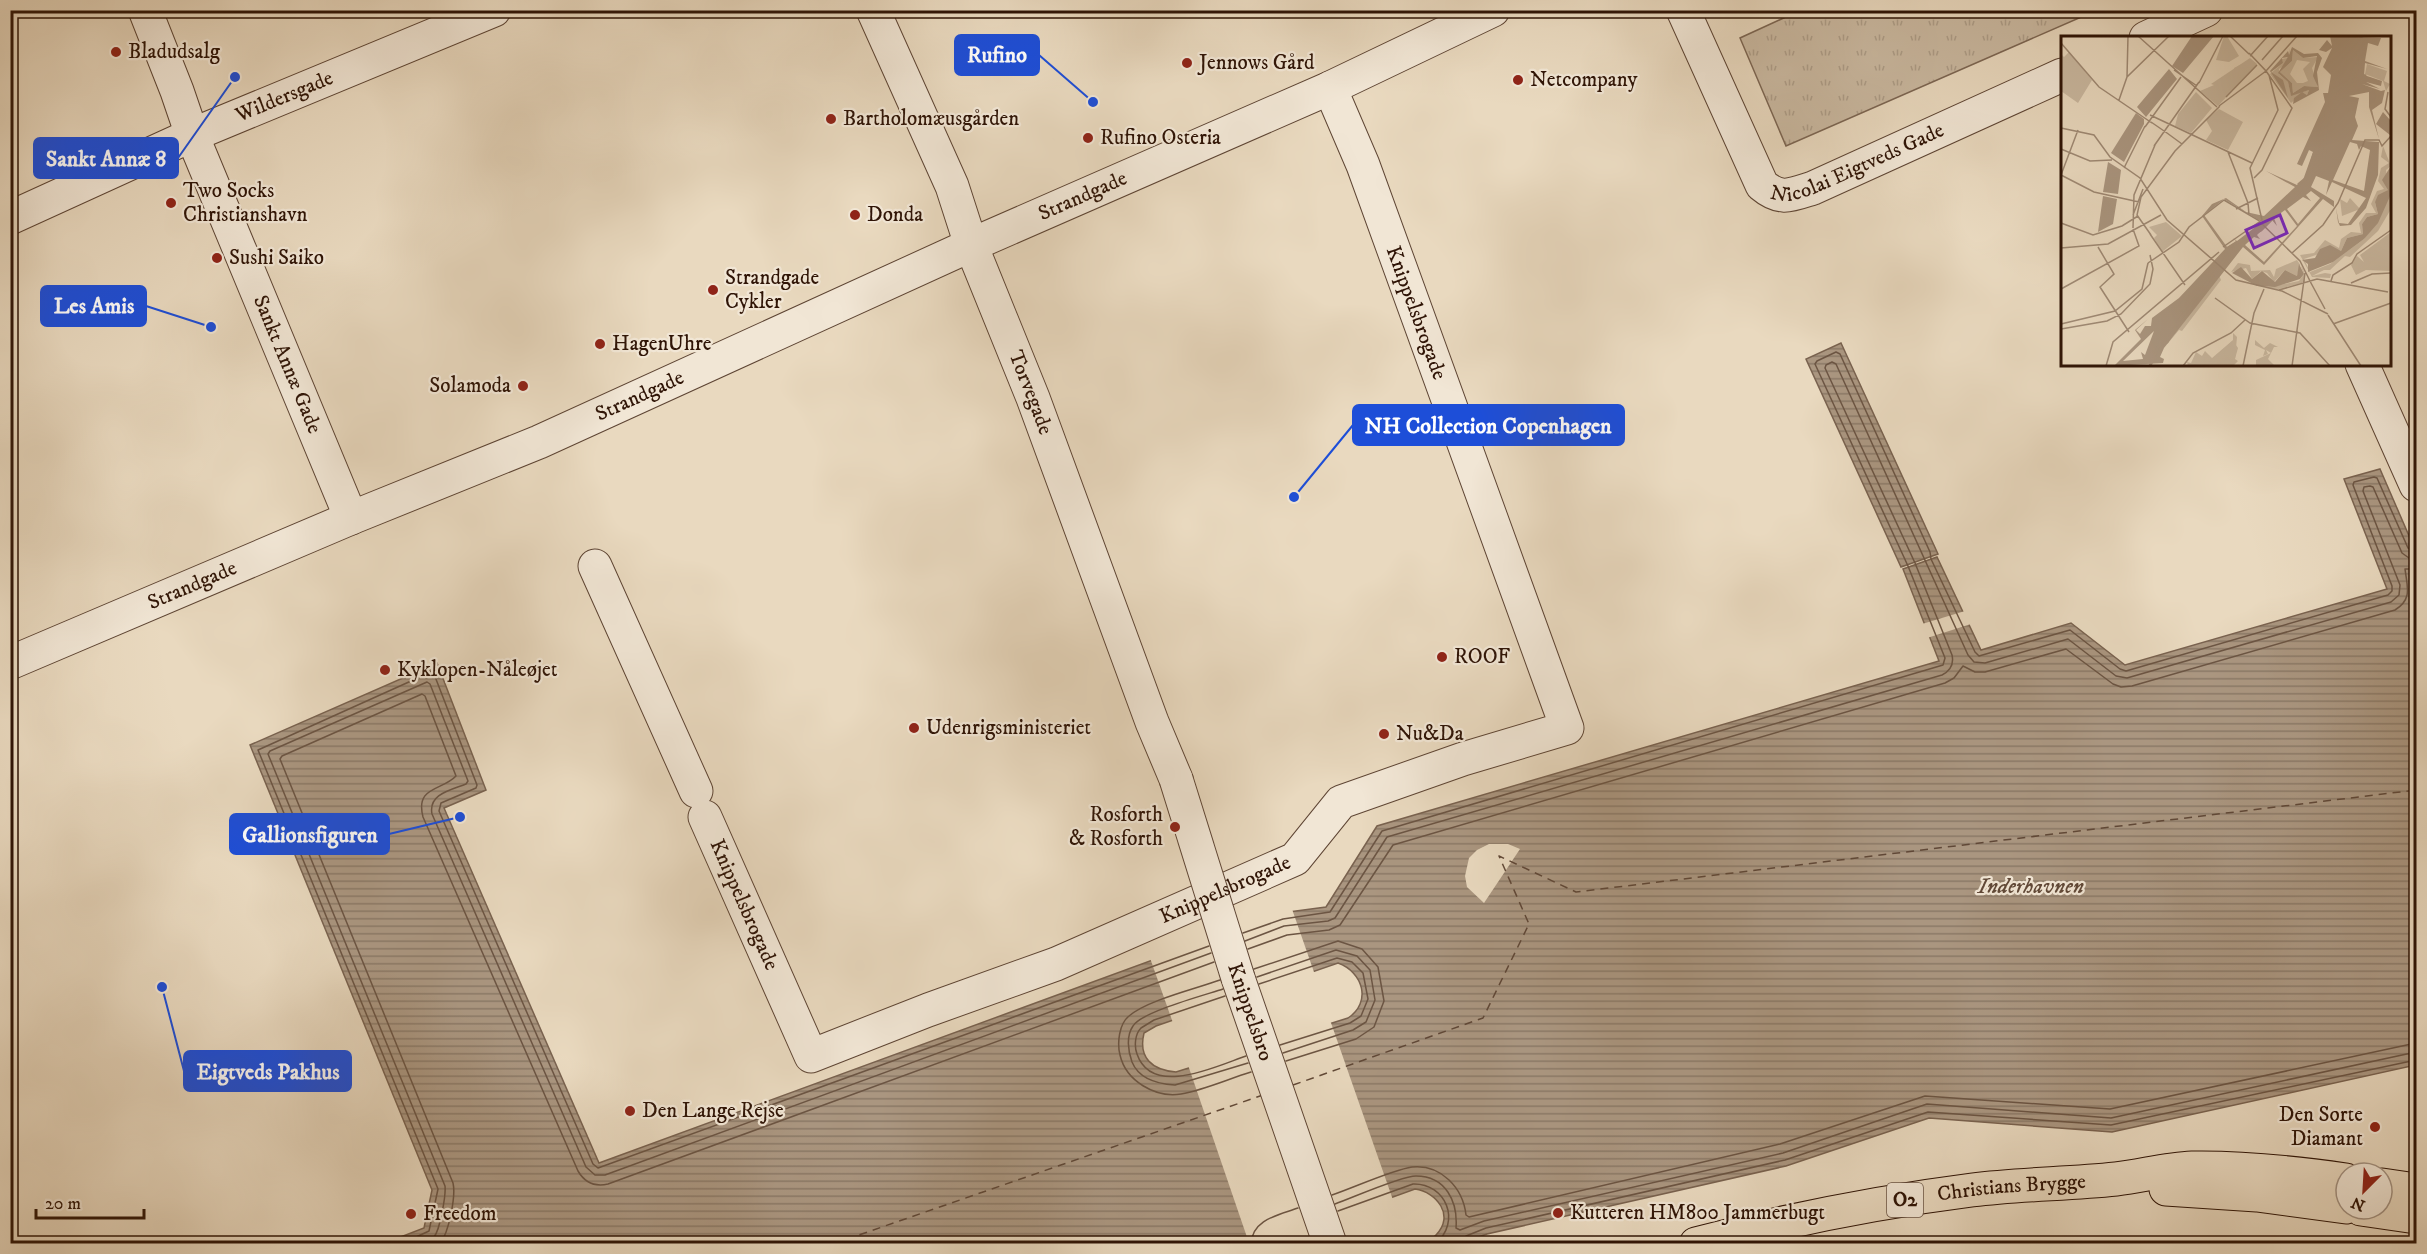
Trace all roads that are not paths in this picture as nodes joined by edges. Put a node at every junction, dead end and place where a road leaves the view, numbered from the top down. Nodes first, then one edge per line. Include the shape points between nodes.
1 (145, 10) edge
2 (494, 10) edge
3 (873, 10) edge
4 (1493, 10) edge
5 (1683, 10) edge
6 (2206, 18) edge
7 (2152, 36) edge
8 (2061, 75) edge
9 (1330, 88) junction
10 (192, 135) junction
11 (10, 218) edge
12 (971, 245) junction
13 (2363, 366) edge
14 (2416, 485) edge
15 (351, 518) junction
16 (595, 566) dead end
17 (10, 663) edge
18 (1176, 779) joint
19 (2117, 1179) junction
20 (2334, 1179) edge
21 (2394, 1187) edge
22 (2416, 1190) edge
23 (2334, 1205) edge
24 (2394, 1214) edge
25 (2416, 1217) edge
26 (1330, 1244) edge
27 (1696, 1244) edge

1 - 10 street, Sankt Annæ Gade
2 - 10 street, Wildersgade
3 - 12 street, Torvegade via 952,186
4 - 9 street, Strandgade
5 - 8 street, Nicolai Eigtveds Gade via 1762,185 1772,194 1787,197
6 - 7 street
9 - 12 street, Strandgade
9 - 16 street, Knippelsbrogade via 1363,165 1566,728 1341,802 1295,859 1056,964 811,1056
10 - 11 street, Wildersgade
10 - 15 street, Sankt Annæ Gade
12 - 15 street, Strandgade via 539,442
12 - 18 street, Torvegade via 1033,398
13 - 14 street
15 - 17 street, Strandgade
18 - 26 street, Knippelsbro, bridge via 1225,939
19 - 20 main road, Christians Brygge / O2 via 2193,1168
19 - 23 main road, Christians Brygge / O2 via 2178,1190
19 - 27 main road, Christians Brygge / O2 via 2010,1186 1875,1204
21 - 22 main road
24 - 25 main road

